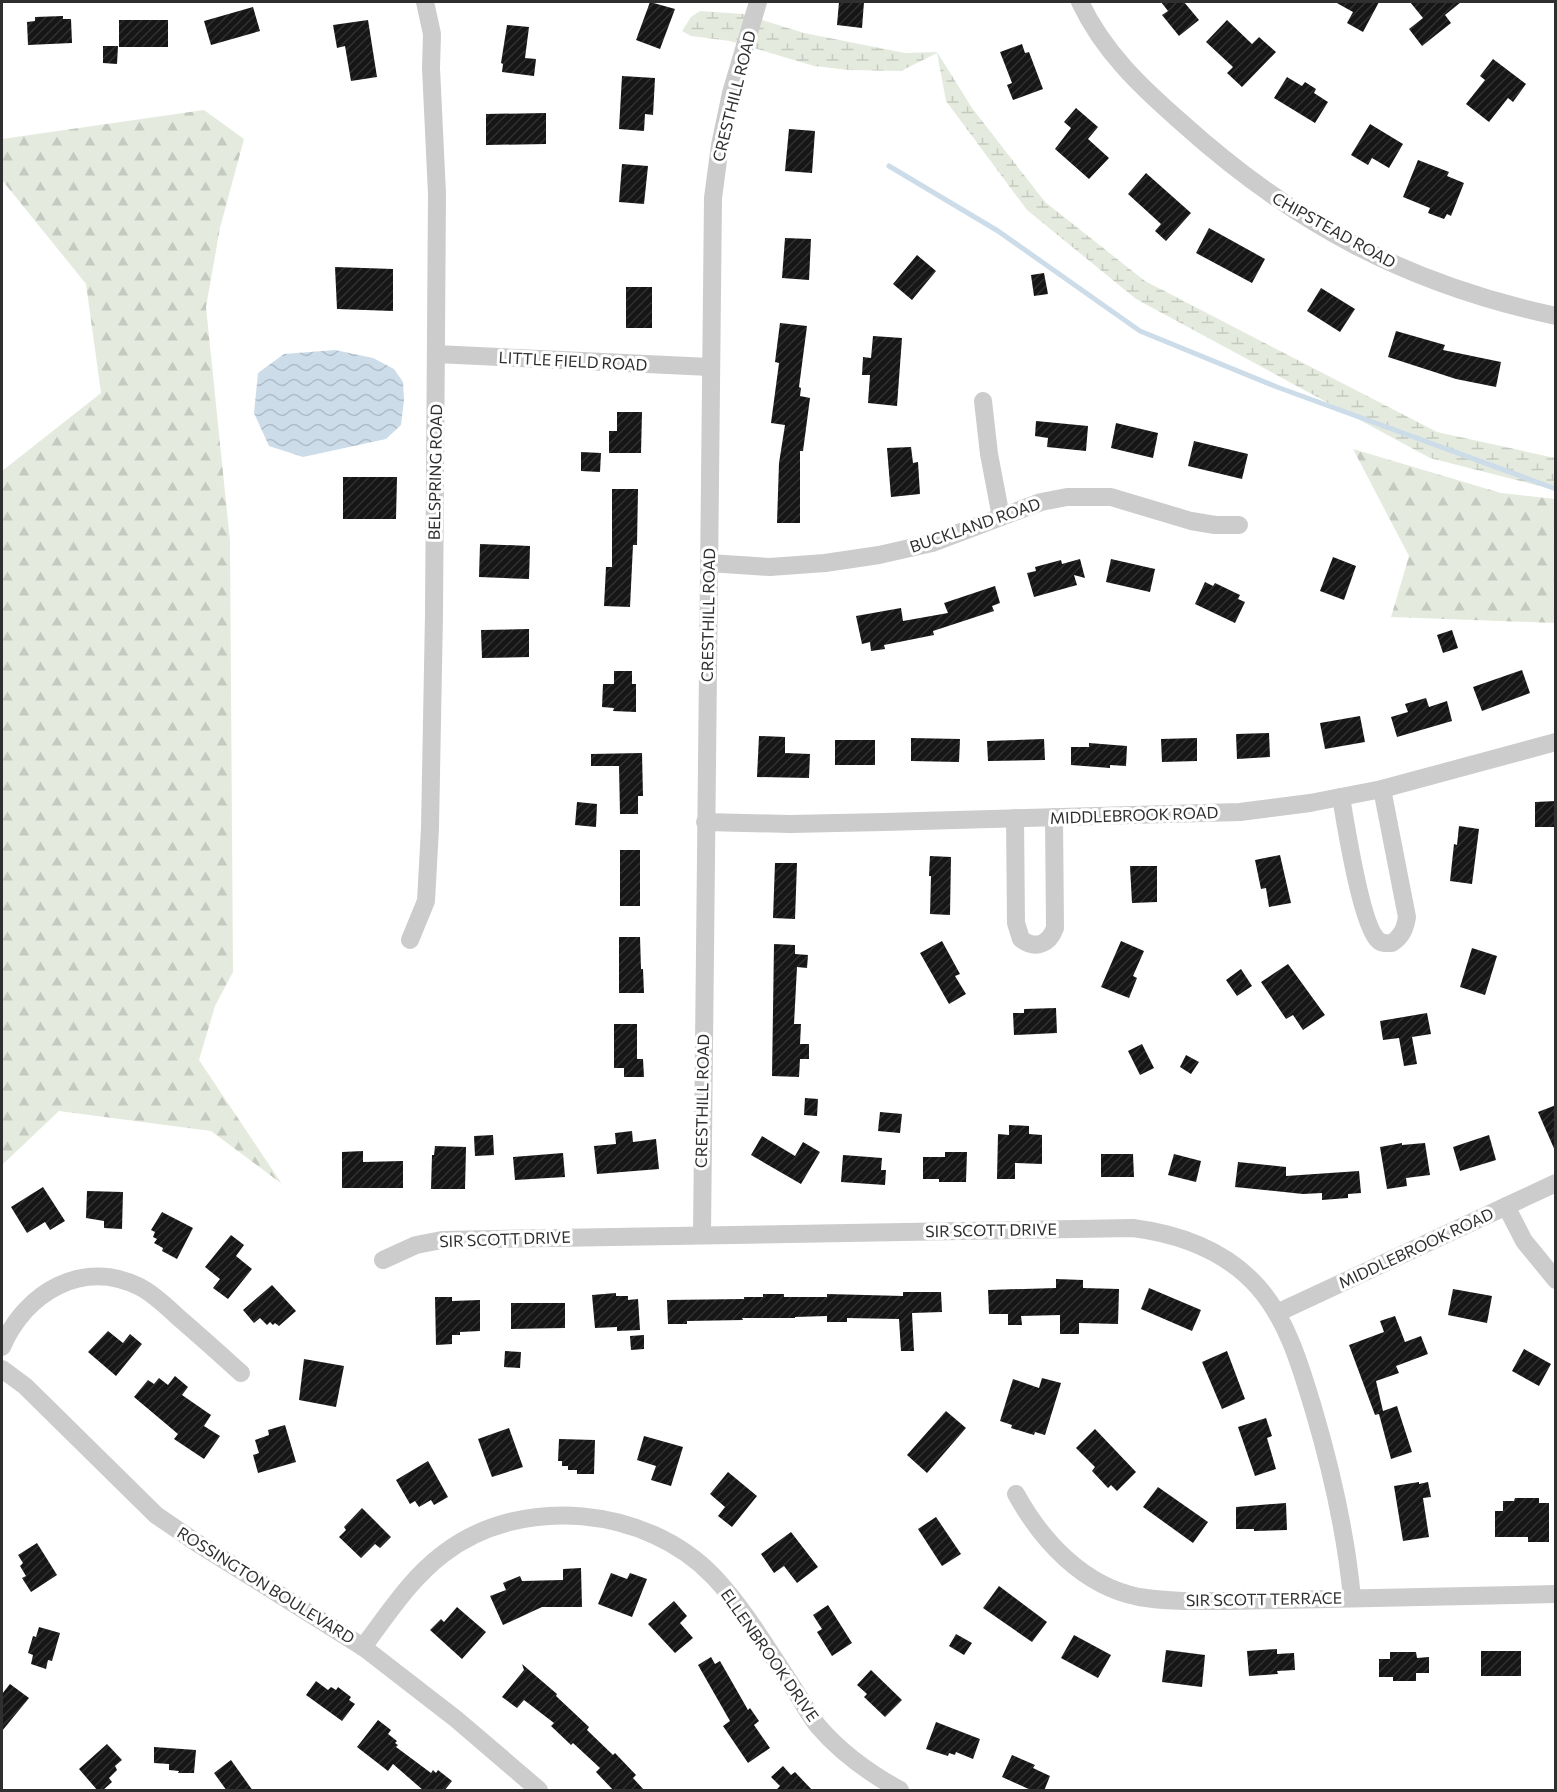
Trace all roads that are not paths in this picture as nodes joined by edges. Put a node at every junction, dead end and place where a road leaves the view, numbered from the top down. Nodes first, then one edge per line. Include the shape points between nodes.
1 (425, 2) edge
2 (758, 2) edge
3 (1080, 2) edge
4 (1556, 316) edge
5 (436, 354) junction
6 (710, 367) junction
7 (983, 401) dead end
8 (1001, 517) junction
9 (1239, 525) dead end
10 (709, 563) junction
11 (1556, 741) edge
12 (1382, 789) junction
13 (1341, 797) junction
14 (1054, 817) junction
15 (1015, 818) junction
16 (705, 822) junction
17 (410, 940) dead end
18 (1556, 1183) edge
19 (1506, 1206) junction
20 (702, 1234) junction
21 (383, 1260) dead end
22 (1556, 1280) edge
23 (1276, 1313) junction
24 (2, 1347) edge
25 (2, 1369) edge
26 (241, 1373) dead end
27 (1016, 1494) dead end
28 (1556, 1594) edge
29 (1352, 1598) junction
30 (363, 1647) junction
31 (539, 1791) edge
32 (900, 1791) edge

1 - 5 street, BELSPRING ROAD via 432,34 437,194
2 - 6 street, CRESTHILL ROAD via 731,93 712,198
3 - 4 street, CHIPSTEAD ROAD via 1104,45 1149,94 1209,148 1299,214 1406,270 1455,289
5 - 6 street, LITTLE FIELD ROAD
5 - 17 street, BELSPRING ROAD via 430,828 426,901
6 - 10 street, CRESTHILL ROAD
7 - 8 street
8 - 9 street, BUCKLAND ROAD via 1041,502 1095,495 1191,521
8 - 10 street, BUCKLAND ROAD via 932,543 879,555 770,567
10 - 16 street, CRESTHILL ROAD
11 - 12 street, MIDDLEBROOK ROAD
12 - 13 street, MIDDLEBROOK ROAD
12 - 13 street via 1407,917 1406,928 1392,943 1379,941 1373,935 1349,849
13 - 14 street, MIDDLEBROOK ROAD via 1240,812
14 - 15 street, MIDDLEBROOK ROAD
14 - 15 street via 1055,928 1052,937 1035,945 1021,939 1016,923
15 - 16 street, MIDDLEBROOK ROAD via 790,824
16 - 20 street, CRESTHILL ROAD
18 - 19 street, MIDDLEBROOK ROAD
19 - 22 street via 1524,1241
19 - 23 street, MIDDLEBROOK ROAD
20 - 21 street, SIR SCOTT DRIVE via 442,1240 416,1245
20 - 23 street, SIR SCOTT DRIVE via 1133,1228 1187,1240 1221,1257 1257,1287
23 - 29 street, SIR SCOTT DRIVE via 1307,1386 1328,1459 1343,1526
24 - 26 street via 19,1316 56,1286 94,1277 118,1279 141,1287 160,1301
25 - 30 street, ROSSINGTON BOULEVARD via 25,1386 156,1515
27 - 29 street, SIR SCOTT TERRACE via 1048,1542 1085,1573 1115,1590 1139,1597 1185,1601
28 - 29 street, SIR SCOTT TERRACE
30 - 31 street, ROSSINGTON BOULEVARD via 456,1719
30 - 32 street, ELLENBROOK DRIVE via 419,1574 475,1534 507,1522 542,1516 578,1515 617,1523 652,1534 712,1575 738,1605 818,1725 852,1760

